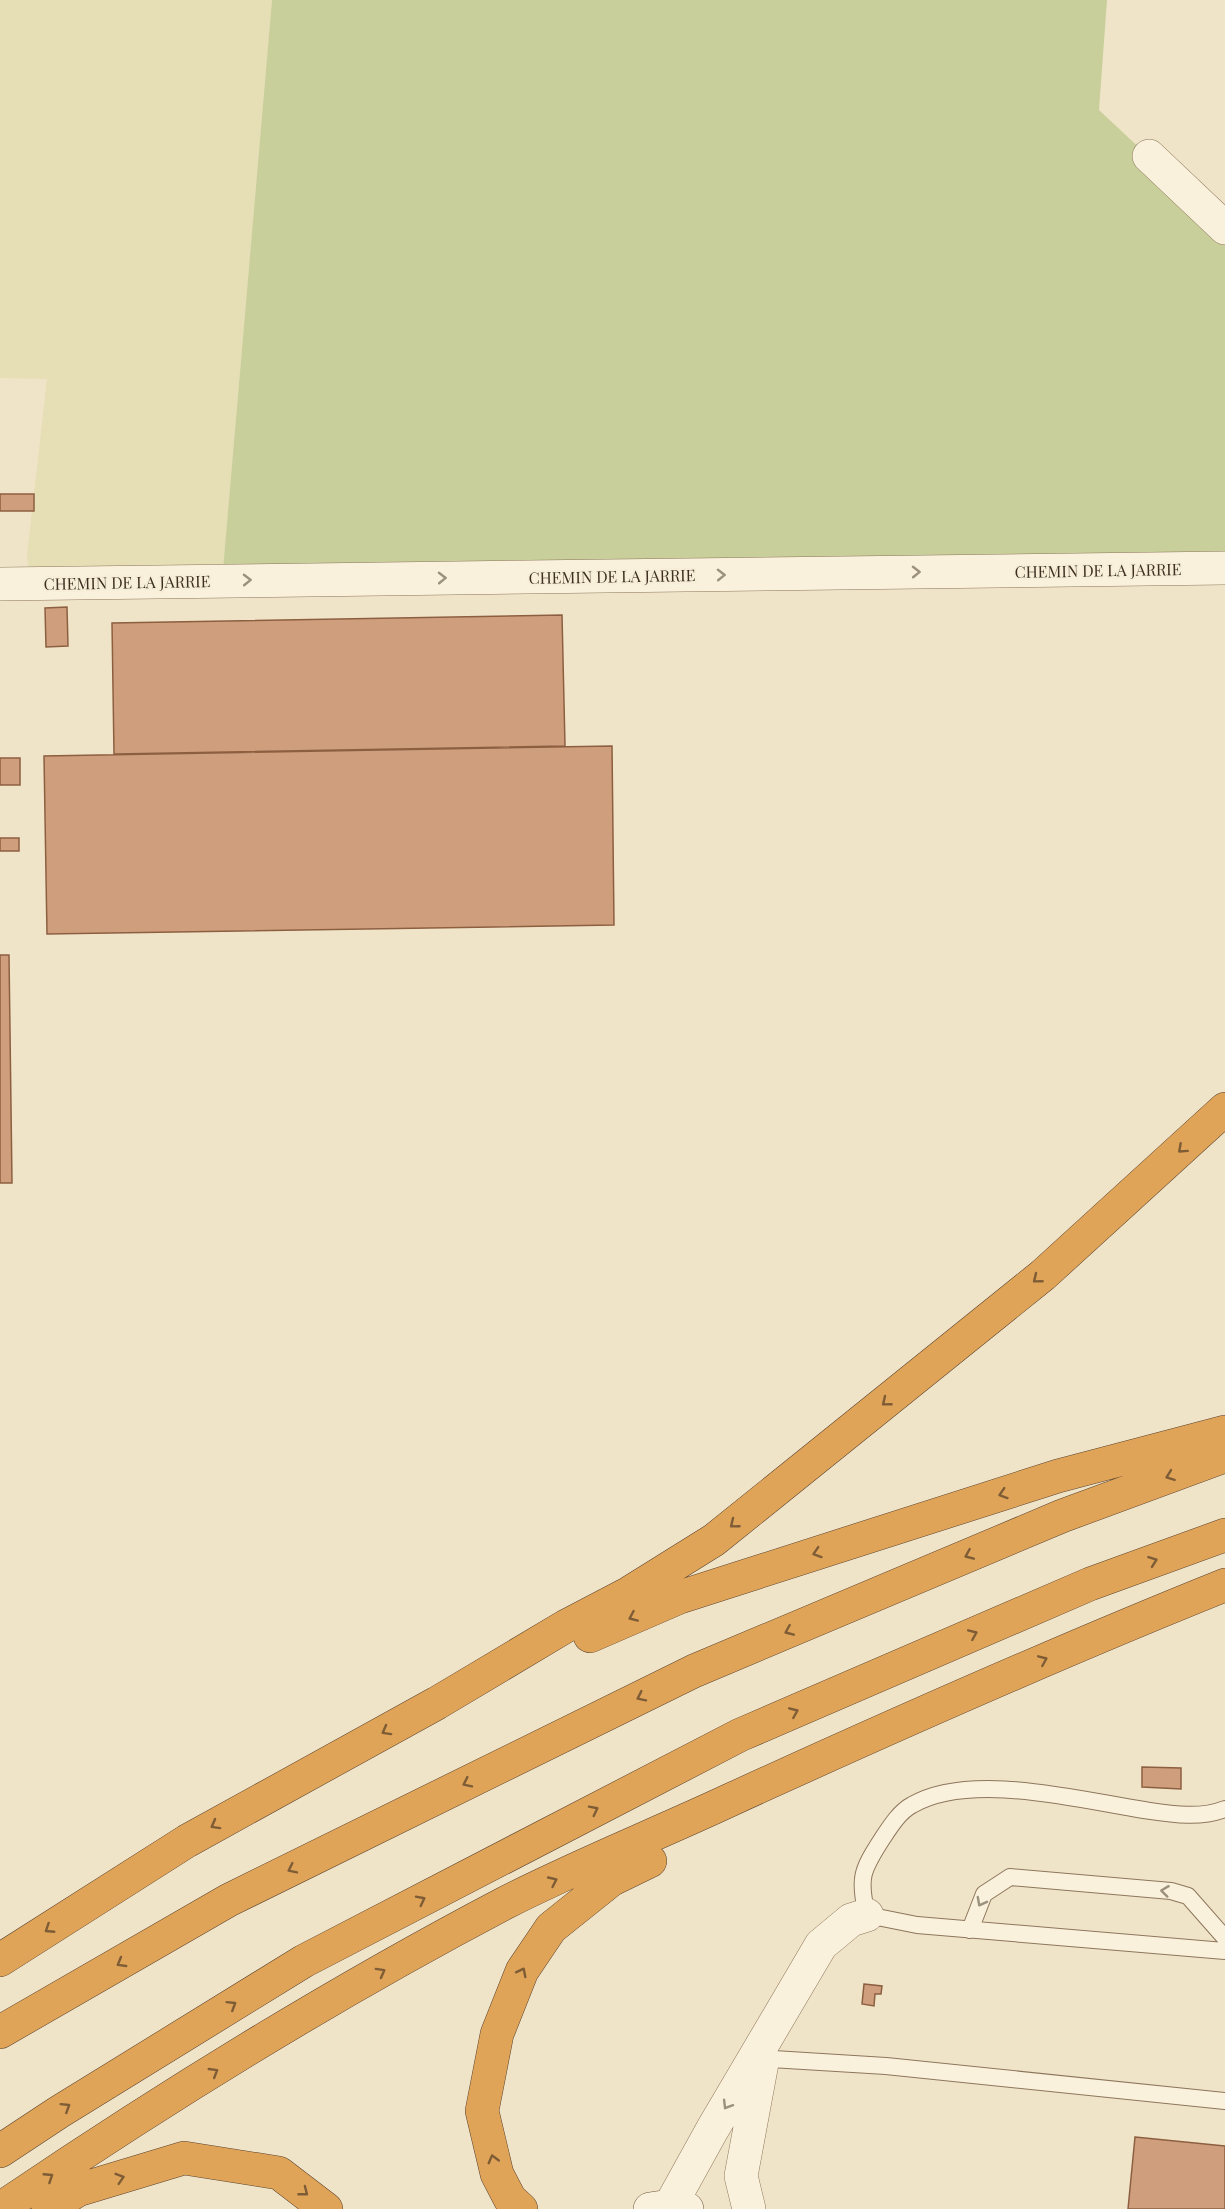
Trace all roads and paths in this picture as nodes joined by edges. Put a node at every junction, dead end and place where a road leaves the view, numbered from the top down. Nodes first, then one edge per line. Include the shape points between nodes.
1 (1149, 156) dead end
2 (1225, 228) edge
3 (1225, 568) edge
4 (0, 584) edge
5 (1225, 1109) edge
6 (1225, 1432) edge
7 (1225, 1456) edge
8 (1225, 1535) edge
9 (1225, 1585) edge
10 (437, 1703) junction
11 (932, 1708) junction
12 (1225, 1809) edge
13 (867, 1914) junction
14 (970, 1930) junction
15 (1225, 1938) edge
16 (1225, 1951) edge
17 (0, 1960) edge
18 (0, 2032) edge
19 (762, 2051) junction
20 (1225, 2101) edge
21 (0, 2151) edge
22 (669, 2208) edge
23 (0, 2209) edge
24 (48, 2209) edge
25 (326, 2209) edge
26 (521, 2209) edge
27 (749, 2209) edge

1 - 2 street
4 -> 3 street, CHEMIN DE LA JARRIE
5 -> 10 highway via 1043,1275 714,1540
6 -> 10 highway via 1058,1476 680,1596
7 -> 18 highway via 1062,1516 694,1671 229,1900
21 -> 8 highway via 304,1961 740,1735 1090,1584
11 -> 9 highway
10 -> 17 highway via 187,1841
23 -> 11 highway via 329,2001 505,1904
26 -> 11 highway via 510,2199 497,2174 482,2111 497,2034 522,1971 550,1928 611,1880 706,1833
12 - 13 lane via 1178,1815 987,1787 940,1794 911,1805 894,1821 863,1868 860,1887
13 - 14 lane via 917,1926
13 - 19 street via 851,1920 821,1945
15 -> 14 lane via 1188,1896 1171,1891 1010,1877 984,1894
14 - 16 lane
19 - 20 lane
19 -> 22 street
19 - 27 street via 741,2176
24 -> 25 highway via 78,2190 184,2158 279,2173

